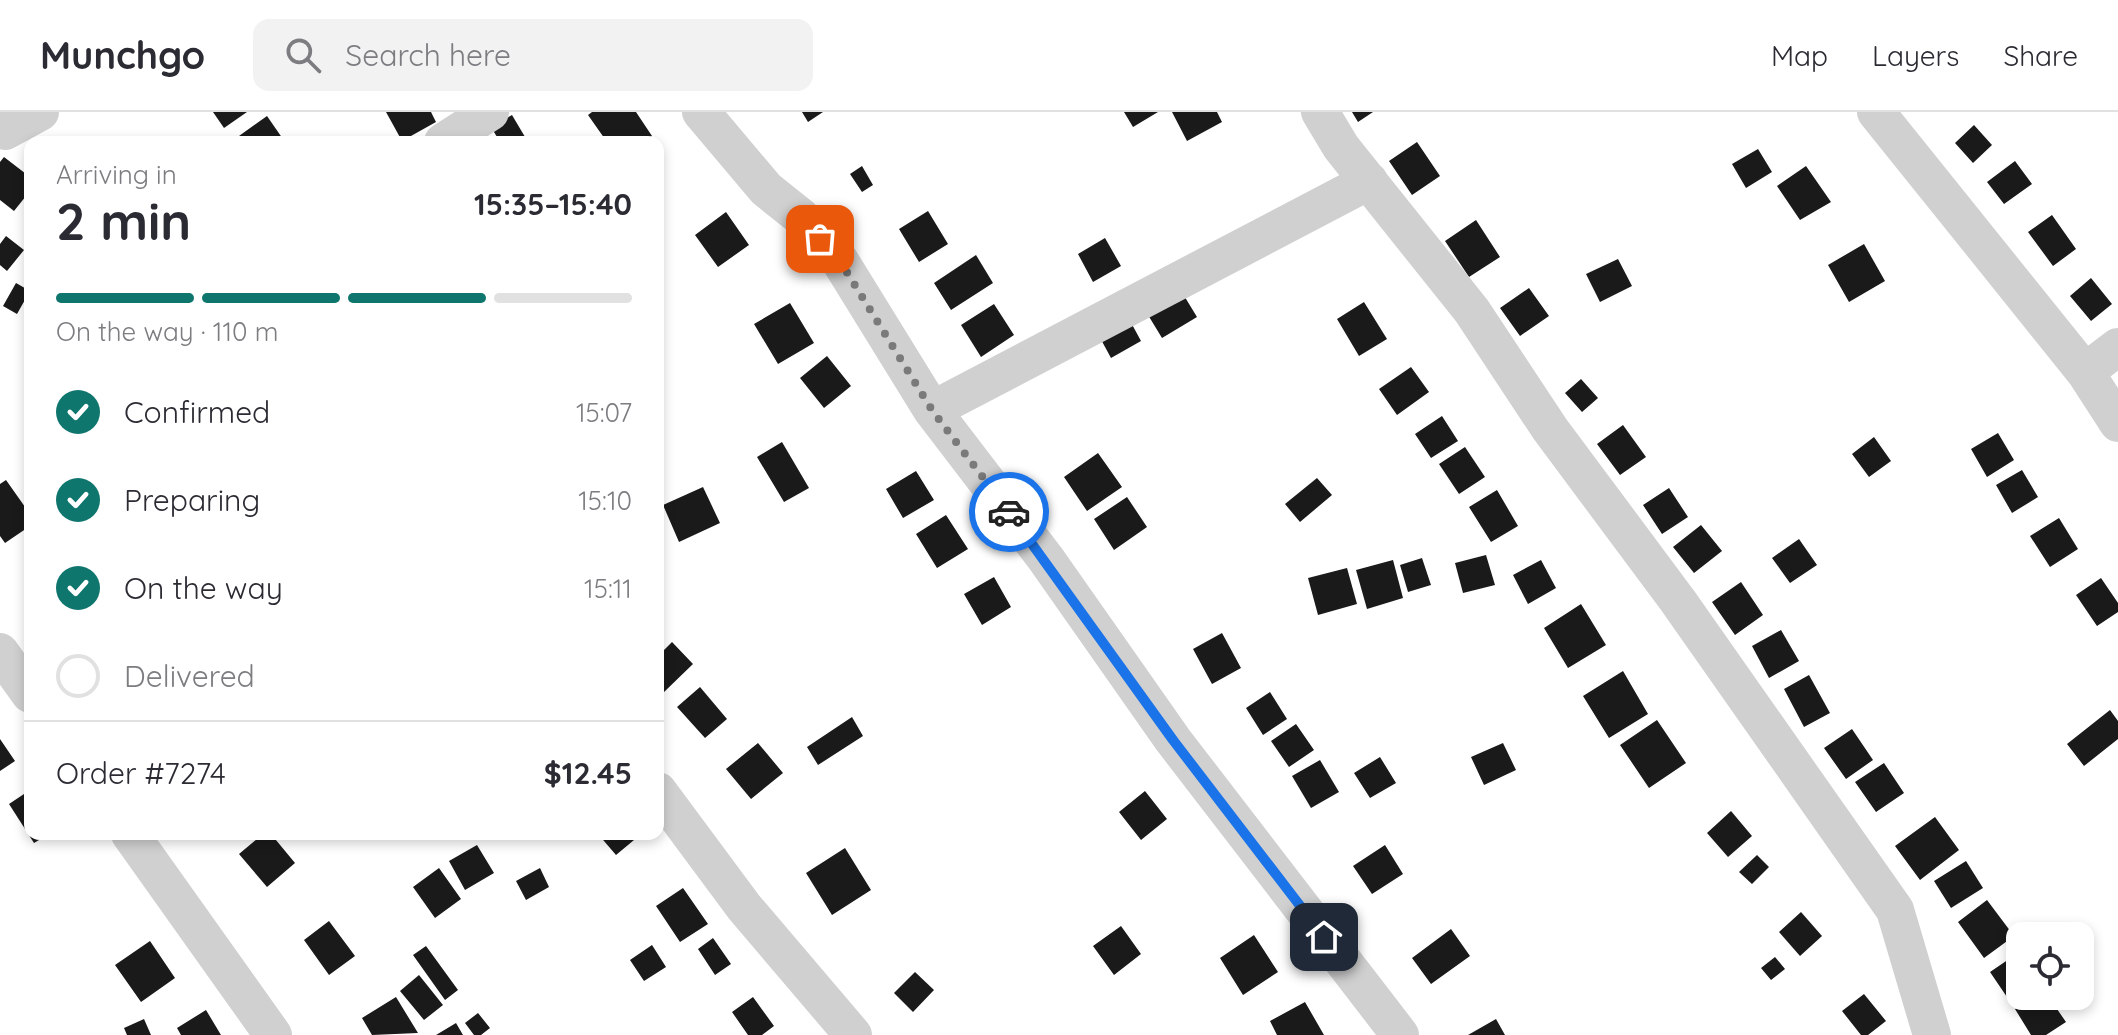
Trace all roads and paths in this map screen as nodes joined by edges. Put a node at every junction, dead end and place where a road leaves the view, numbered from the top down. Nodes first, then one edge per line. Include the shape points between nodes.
1 (40, 112) edge
2 (490, 112) edge
3 (701, 112) edge
4 (1320, 112) edge
5 (1876, 112) edge
6 (13, 134) edge
7 (452, 136) edge
8 (1369, 181) junction
9 (2118, 347) edge
10 (2085, 372) junction
11 (932, 410) junction
12 (2118, 423) edge
13 (0, 652) edge
14 (24, 686) edge
15 (664, 799) edge
16 (134, 840) edge
17 (273, 1035) edge
18 (853, 1035) edge
19 (1400, 1035) edge
20 (1932, 1035) edge

1 - 6 street
2 - 7 street
3 - 11 street via 766,189 801,217 840,261
4 - 8 street
5 - 10 street
8 - 11 street
8 - 20 street via 1472,311 1550,429 1895,910
9 - 10 street
10 - 12 street
11 - 19 street via 1046,559 1173,740
13 - 14 street
15 - 18 street via 744,907
16 - 17 street

